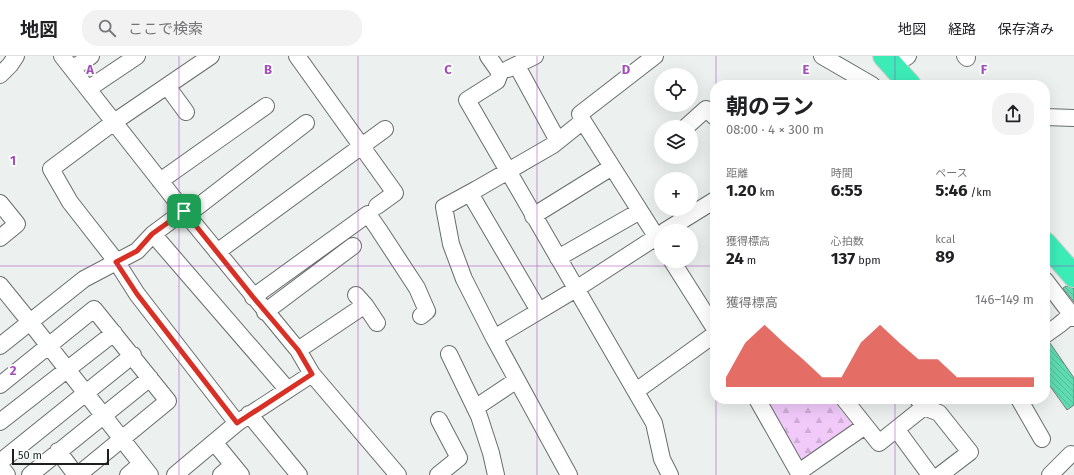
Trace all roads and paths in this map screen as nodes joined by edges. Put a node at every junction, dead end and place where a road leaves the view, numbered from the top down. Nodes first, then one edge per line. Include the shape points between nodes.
1 (16, 56) edge
2 (62, 56) edge
3 (91, 56) edge
4 (137, 56) edge
5 (211, 56) edge
6 (297, 56) edge
7 (488, 56) edge
8 (535, 56) edge
9 (822, 56) edge
10 (651, 57) edge
11 (895, 59) edge
12 (517, 66) junction
13 (72, 69) junction
14 (500, 73) junction
15 (0, 75) edge
16 (863, 80) edge
17 (907, 80) edge
18 (167, 86) junction
19 (88, 89) junction
20 (266, 106) dead end
21 (186, 112) dead end
22 (710, 113) edge
23 (580, 114) dead end
24 (1050, 117) edge
25 (1074, 118) edge
26 (694, 120) edge
27 (114, 122) junction
28 (306, 123) dead end
29 (385, 129) dead end
30 (558, 141) junction
31 (361, 145) junction
32 (612, 167) junction
33 (508, 171) junction
34 (160, 181) junction
35 (477, 189) junction
36 (0, 203) edge
37 (710, 203) edge
38 (377, 206) dead end
39 (640, 211) junction
40 (185, 213) junction
41 (534, 216) junction
42 (679, 224) edge
43 (654, 228) edge
44 (152, 234) junction
45 (0, 238) edge
46 (654, 240) edge
47 (353, 246) dead end
48 (1050, 249) edge
49 (217, 252) junction
50 (558, 258) junction
51 (116, 262) junction
52 (676, 268) edge
53 (1074, 276) edge
54 (0, 285) edge
55 (1050, 287) edge
56 (576, 289) junction
57 (253, 297) junction
58 (539, 311) junction
59 (265, 312) junction
60 (421, 316) dead end
61 (1072, 316) edge
62 (710, 321) edge
63 (30, 322) junction
64 (377, 323) dead end
65 (1050, 331) edge
66 (114, 333) junction
67 (494, 338) junction
68 (710, 338) edge
69 (48, 345) junction
70 (0, 346) edge
71 (298, 350) junction
72 (449, 354) dead end
73 (133, 356) junction
74 (66, 369) junction
75 (312, 374) junction
76 (150, 378) junction
77 (517, 380) junction
78 (0, 385) edge
79 (287, 389) junction
80 (636, 391) junction
81 (86, 394) junction
82 (760, 404) edge
83 (848, 404) edge
84 (920, 404) edge
85 (923, 404) edge
86 (1022, 404) edge
87 (475, 408) junction
88 (102, 415) junction
89 (243, 418) junction
90 (439, 420) dead end
91 (0, 422) edge
92 (865, 426) junction
93 (897, 430) junction
94 (1042, 438) dead end
95 (122, 440) junction
96 (214, 442) junction
97 (58, 451) junction
98 (1071, 454) dead end
99 (662, 459) junction
100 (0, 462) edge
101 (0, 466) edge
102 (145, 470) edge
103 (231, 472) edge
104 (799, 474) edge
105 (7, 475) edge
106 (30, 475) edge
107 (77, 475) edge
108 (128, 475) edge
109 (175, 475) edge
110 (300, 475) edge
111 (398, 475) edge
112 (438, 475) edge
113 (496, 475) edge
114 (569, 475) edge
115 (659, 475) edge
116 (670, 475) edge
117 (930, 475) edge
118 (940, 475) edge
119 (1050, 475) edge

1 - 15 street
2 - 13 street
3 - 13 street
4 - 19 street
5 - 18 street
6 - 31 street
7 - 14 street
8 - 12 street
9 - 16 street
10 - 23 street
11 - 17 highway
12 - 14 street
12 - 30 street
13 - 19 street
14 - 33 street via 497,81 467,100
18 - 21 street
18 - 27 street
19 - 27 street
20 - 34 street
22 - 26 street via 706,109
24 - 25 street
27 - 34 street
27 - 51 street via 51,169 70,202
28 - 40 street
29 - 31 street
30 - 32 street via 583,121
30 - 33 street
31 - 38 street via 395,193
31 - 49 street
32 - 39 street
32 - 41 street
33 - 35 street
33 - 41 street
34 - 40 street
35 - 58 street via 471,195
35 - 67 street via 444,207 451,244 464,279
36 - 45 street via 17,224
37 - 42 street
39 - 43 street
39 - 50 street
40 - 44 street
40 - 49 street
41 - 50 street
44 - 51 street via 137,251
44 - 79 street
46 - 56 street
47 - 59 street
48 - 53 highway
49 - 57 street
50 - 56 street
51 - 63 street via 84,279
51 - 89 street via 137,294
52 - 62 street
54 - 63 street
55 - 61 street
56 - 58 street
56 - 80 street
57 - 59 street
57 - 60 street via 368,214 417,288 427,311
58 - 67 street
59 - 71 street
61 - 65 street
63 - 69 street
63 - 70 street
64 - 71 street via 360,300
66 - 69 street via 94,309
66 - 73 street
66 - 74 street
67 - 77 street
68 - 80 street
69 - 74 street
69 - 78 street
71 - 75 street
72 - 87 street
73 - 76 street
73 - 81 street
74 - 81 street
74 - 91 street
75 - 79 street
75 - 111 street
76 - 88 street
76 - 95 street via 168,401
77 - 87 street
77 - 114 street
79 - 89 street
80 - 99 street via 654,423
81 - 88 street
81 - 100 street
82 - 104 street
83 - 92 street
84 - 93 street
85 - 118 street via 939,413 970,452
86 - 94 street
87 - 113 street
88 - 95 street
88 - 97 street
89 - 96 street
89 - 110 street
90 - 112 street via 459,458
92 - 93 street via 879,443
92 - 104 street
93 - 117 street
95 - 102 street
95 - 107 street
96 - 103 street
96 - 109 street
97 - 106 street
97 - 107 street
98 - 119 street
99 - 115 street
99 - 116 street
101 - 105 street
102 - 108 street

